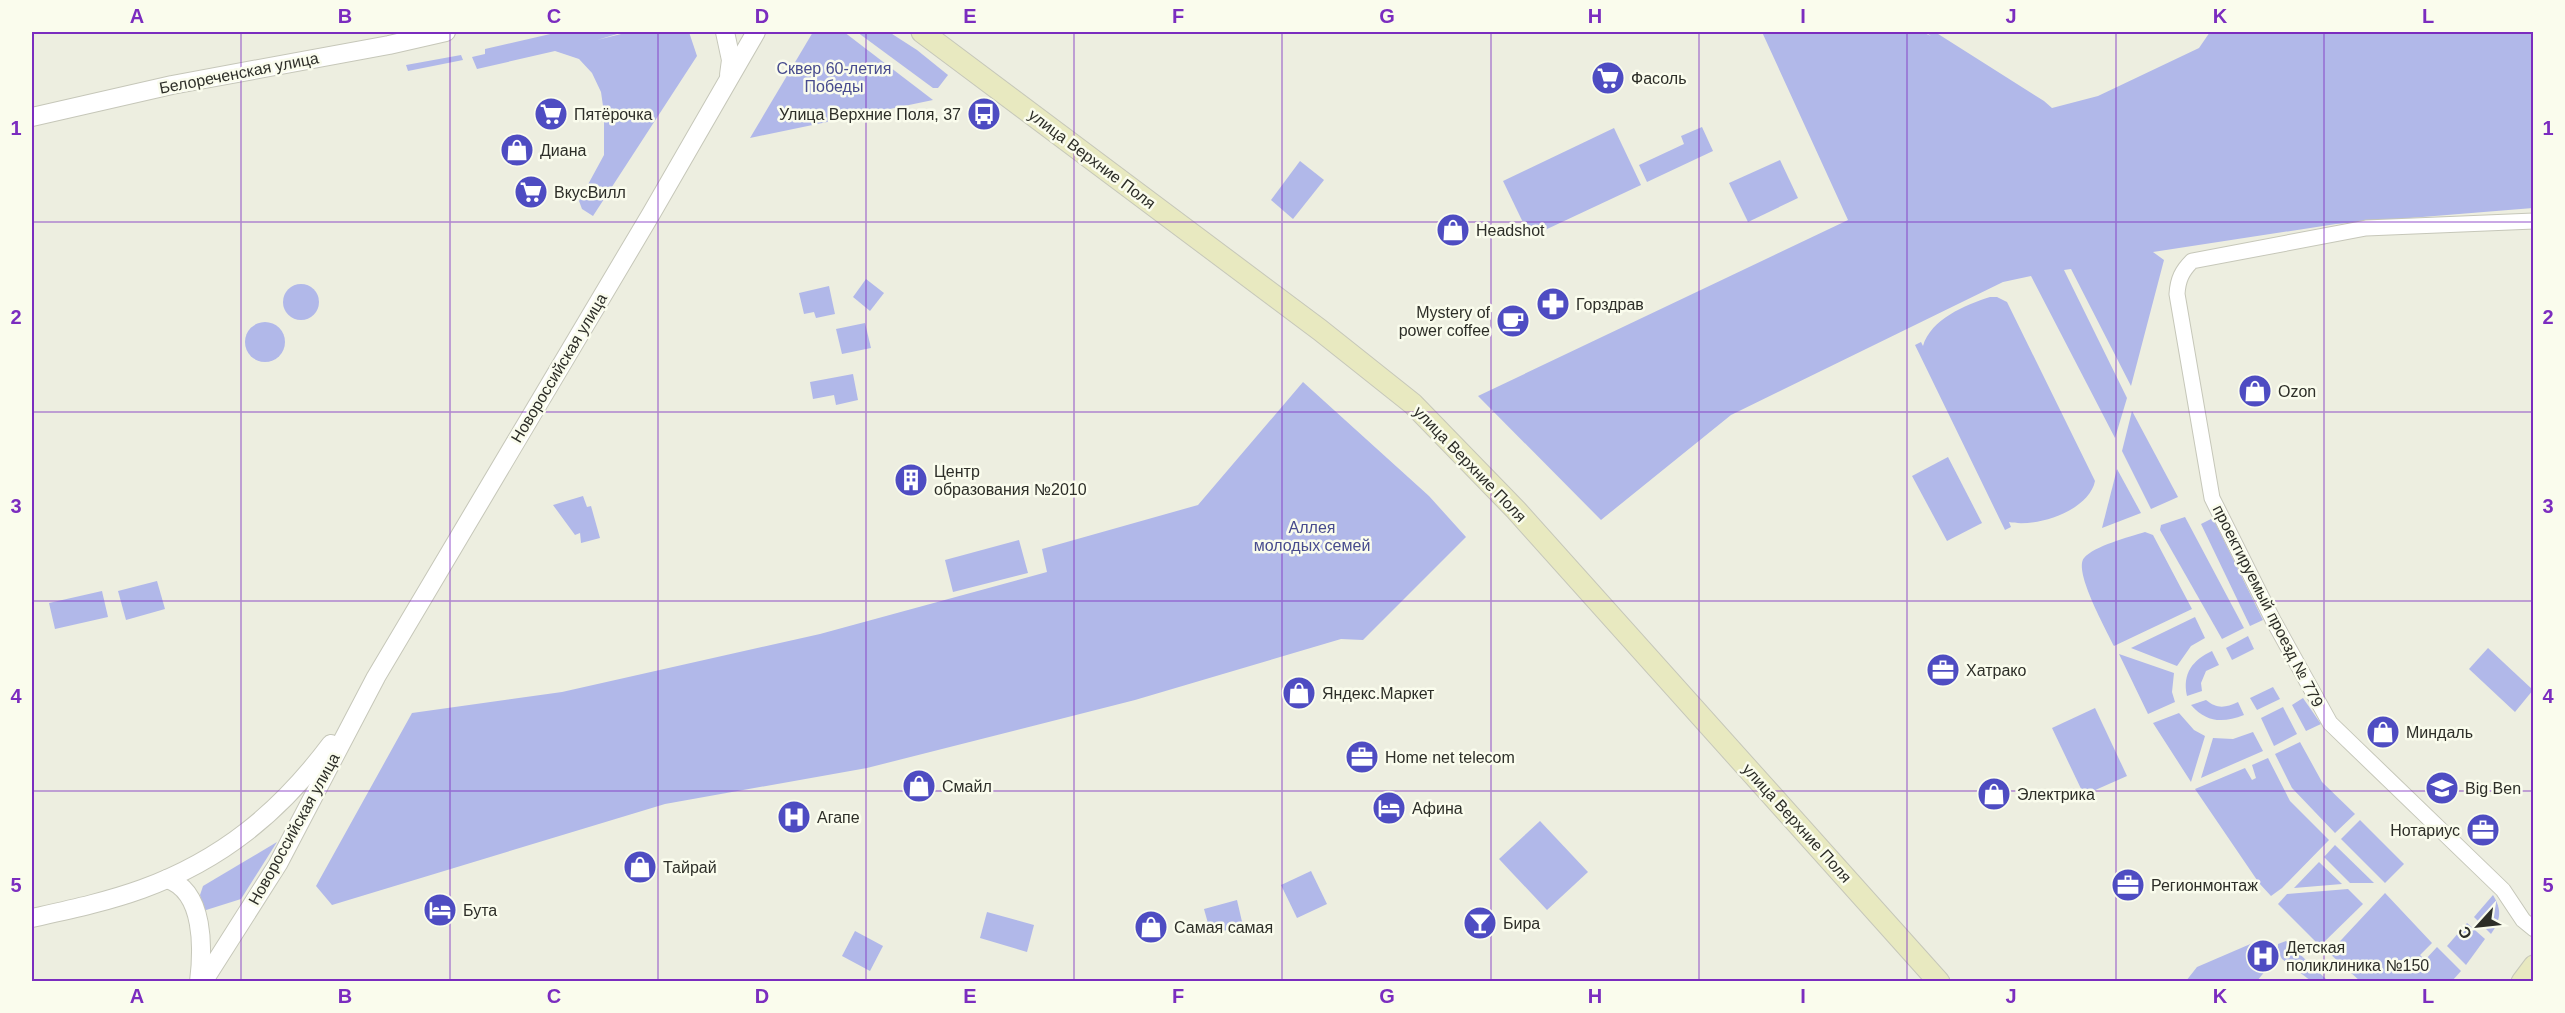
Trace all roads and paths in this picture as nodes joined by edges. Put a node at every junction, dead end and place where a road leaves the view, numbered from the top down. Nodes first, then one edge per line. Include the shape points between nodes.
1 (446, 32) edge
2 (725, 32) edge
3 (756, 32) edge
4 (765, 32) edge
5 (913, 32) edge
6 (930, 38) edge
7 (742, 55) junction
8 (729, 80) junction
9 (32, 117) edge
10 (2534, 221) edge
11 (361, 705) junction
12 (167, 879) junction
13 (32, 918) edge
14 (2534, 929) edge
15 (2534, 966) edge
16 (201, 981) edge
17 (1939, 981) edge
18 (2522, 981) edge

1 - 9 street, Белореченская улица via 171,85
2 - 8 street via 731,60
3 - 7 street, Новороссийская улица
4 - 7 street
5 - 6 street
6 - 17 main road, улица Верхние Поля via 1413,404 1516,510
7 - 8 street, Новороссийская улица
8 - 11 street, Новороссийская улица
10 - 14 street, проектируемый проезд № 779 via 2366,228 2192,261 2178,280 2177,294 2212,498 2311,691 2330,723 2503,890 2523,920
11 - 12 street, Новороссийская улица via 307,776 263,821 201,863
11 - 16 street, Новороссийская улица via 278,864
12 - 13 street, Новороссийская улица via 111,899
12 - 16 street via 183,888 197,918 202,945
15 - 18 main road

